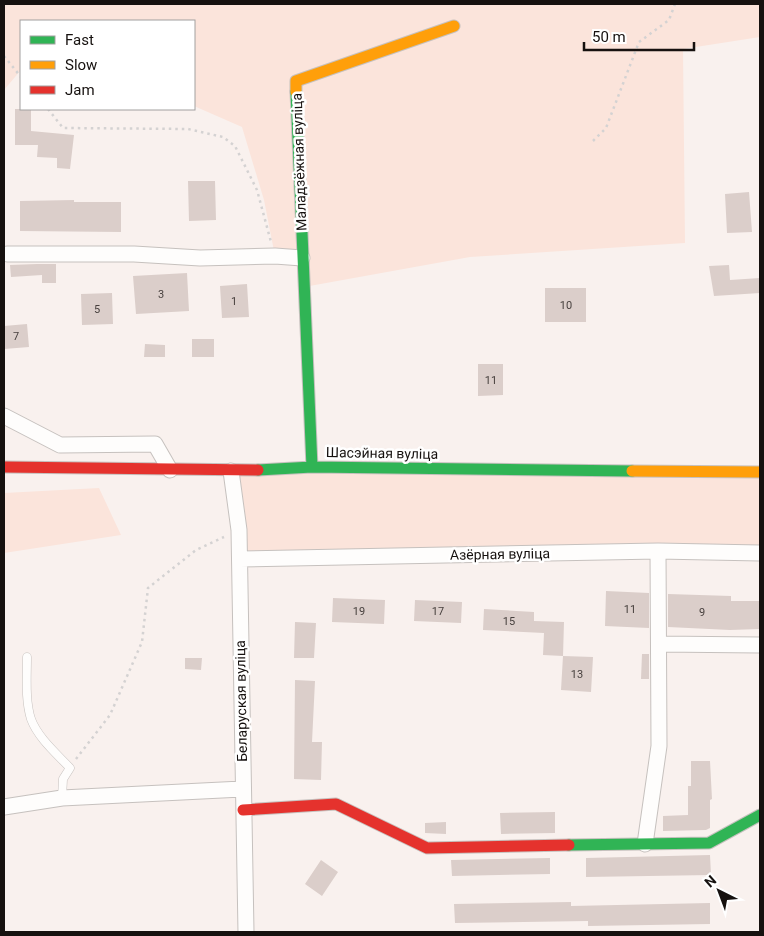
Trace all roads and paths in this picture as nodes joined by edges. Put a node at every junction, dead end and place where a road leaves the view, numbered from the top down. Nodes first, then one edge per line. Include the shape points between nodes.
1 (675, 4) edge
2 (454, 26) dead end
3 (4, 56) edge
4 (20, 76) edge
5 (49, 110) edge
6 (594, 141) dead end
7 (7, 254) dead end
8 (275, 256) junction
9 (302, 258) junction
10 (4, 416) edge
11 (4, 467) edge
12 (312, 467) junction
13 (170, 470) junction
14 (231, 471) junction
15 (760, 472) edge
16 (240, 530) junction
17 (658, 551) junction
18 (760, 553) edge
19 (240, 559) junction
20 (659, 644) junction
21 (760, 645) edge
22 (27, 657) dead end
23 (70, 768) junction
24 (242, 789) junction
25 (62, 798) junction
26 (4, 808) edge
27 (243, 810) junction
28 (760, 814) edge
29 (645, 844) junction
30 (246, 932) edge

1 - 6 path via 668,20 639,42 606,128
2 - 9 street, Маладзёжная вуліца via 296,81
3 - 4 path
5 - 8 path via 63,128 188,129 223,137 235,146 257,190
7 - 8 street via 134,254 200,258
8 - 9 street
9 - 12 street, Маладзёжная вуліца
10 - 13 street via 60,445 155,444
11 - 13 street, Шасэйная вуліца
12 - 14 street, Шасэйная вуліца
12 - 15 street, Шасэйная вуліца
13 - 14 street, Шасэйная вуліца
14 - 16 street, Беларуская вуліца
16 - 19 street, Беларуская вуліца
16 - 23 path via 196,550 148,588 142,642 110,715
17 - 18 street, Азёрная вуліца
17 - 19 street, Азёрная вуліца
17 - 20 street
19 - 24 street, Беларуская вуліца
20 - 21 street
20 - 29 street via 659,746
22 - 23 lane via 32,720 47,744
23 - 25 lane via 63,779
24 - 25 street
24 - 27 street, Беларуская вуліца
25 - 26 street
27 - 29 street via 336,804 427,848
27 - 30 street, Беларуская вуліца
28 - 29 street via 709,843

